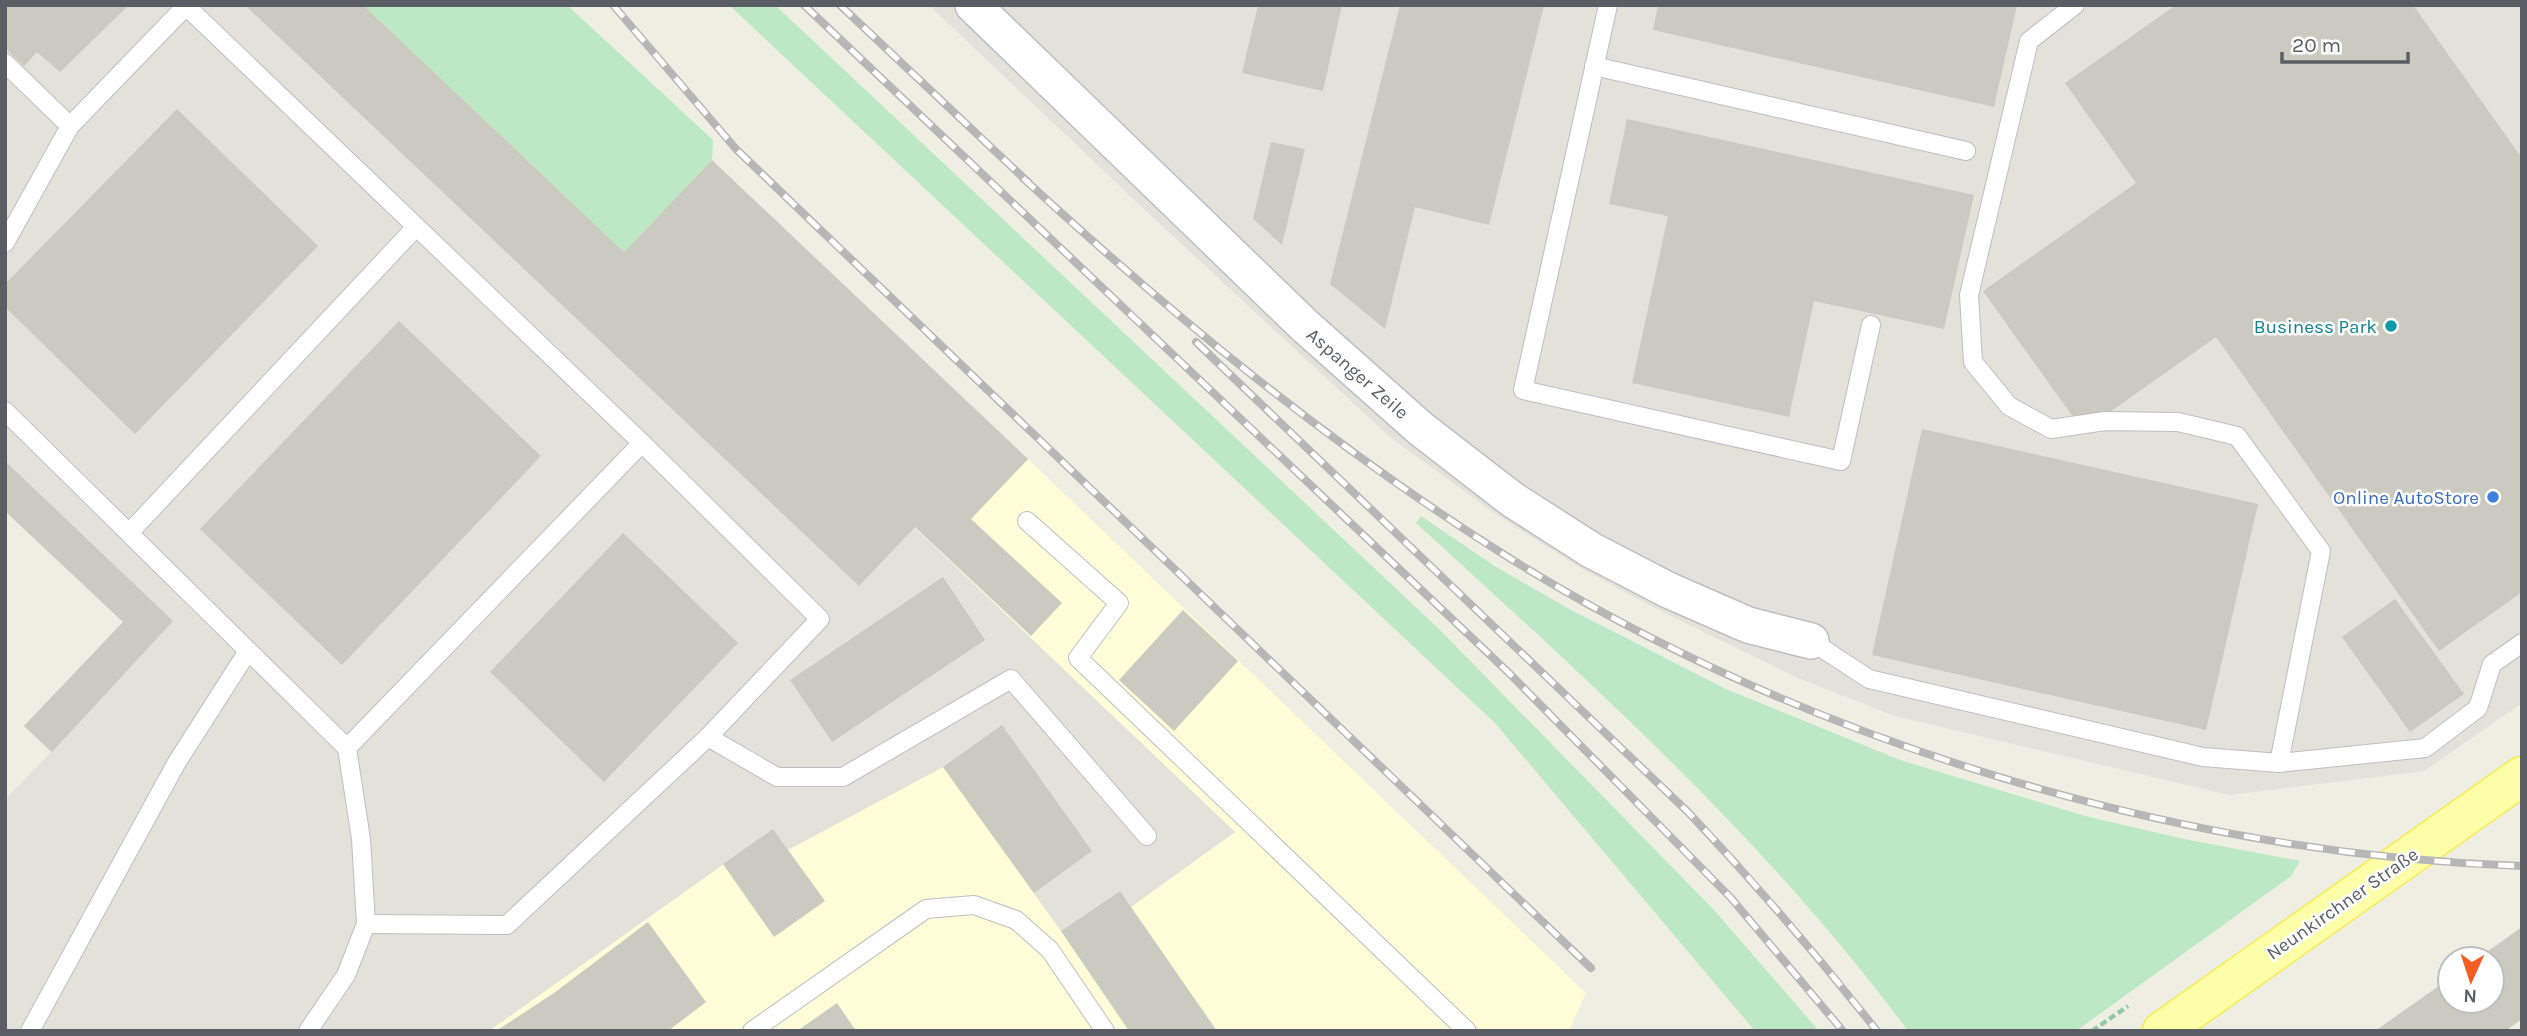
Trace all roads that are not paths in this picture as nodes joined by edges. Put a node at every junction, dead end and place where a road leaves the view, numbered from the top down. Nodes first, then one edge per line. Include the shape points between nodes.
1 (973, 5) edge
2 (1608, 5) edge
3 (2074, 5) edge
4 (186, 6) edge
5 (5, 63) edge
6 (1594, 66) junction
7 (70, 126) junction
8 (1966, 150) dead end
9 (416, 227) junction
10 (5, 243) edge
11 (1871, 325) dead end
12 (5, 411) edge
13 (642, 443) junction
14 (1027, 522) dead end
15 (129, 533) junction
16 (1811, 641) joint
17 (2522, 643) edge
18 (248, 650) junction
19 (708, 737) junction
20 (346, 748) junction
21 (2279, 763) junction
22 (2522, 776) edge
23 (1147, 836) dead end
24 (366, 924) junction
25 (30, 1031) edge
26 (308, 1031) edge
27 (752, 1031) edge
28 (1105, 1031) edge
29 (1466, 1031) edge
30 (2162, 1031) edge

1 - 16 street, Aspanger Zeile via 1304,325 1422,429 1513,500 1591,550 1668,590 1748,625
2 - 6 lane
3 - 21 lane via 2029,41 1969,295 1973,362 2008,406 2051,429 2105,421 2178,422 2237,436 2321,551
4 - 7 lane
4 - 9 lane
5 - 7 lane
6 - 8 lane
6 - 11 lane via 1523,390 1842,461
7 - 10 lane
9 - 13 lane
9 - 15 lane
12 - 15 lane
13 - 19 lane via 820,619
13 - 20 lane
14 - 29 lane via 1119,603 1078,658
15 - 18 lane
16 - 21 lane via 1869,679 2203,757
17 - 21 lane via 2492,664 2478,708 2425,748
18 - 20 lane
18 - 25 lane via 177,762
19 - 23 lane via 777,777 843,777 1011,679
19 - 24 lane via 507,925
20 - 24 lane via 361,839
22 - 30 main road, Neunkirchner Straße
24 - 26 lane via 346,975
27 - 28 lane via 926,909 974,905 1016,920 1050,950

